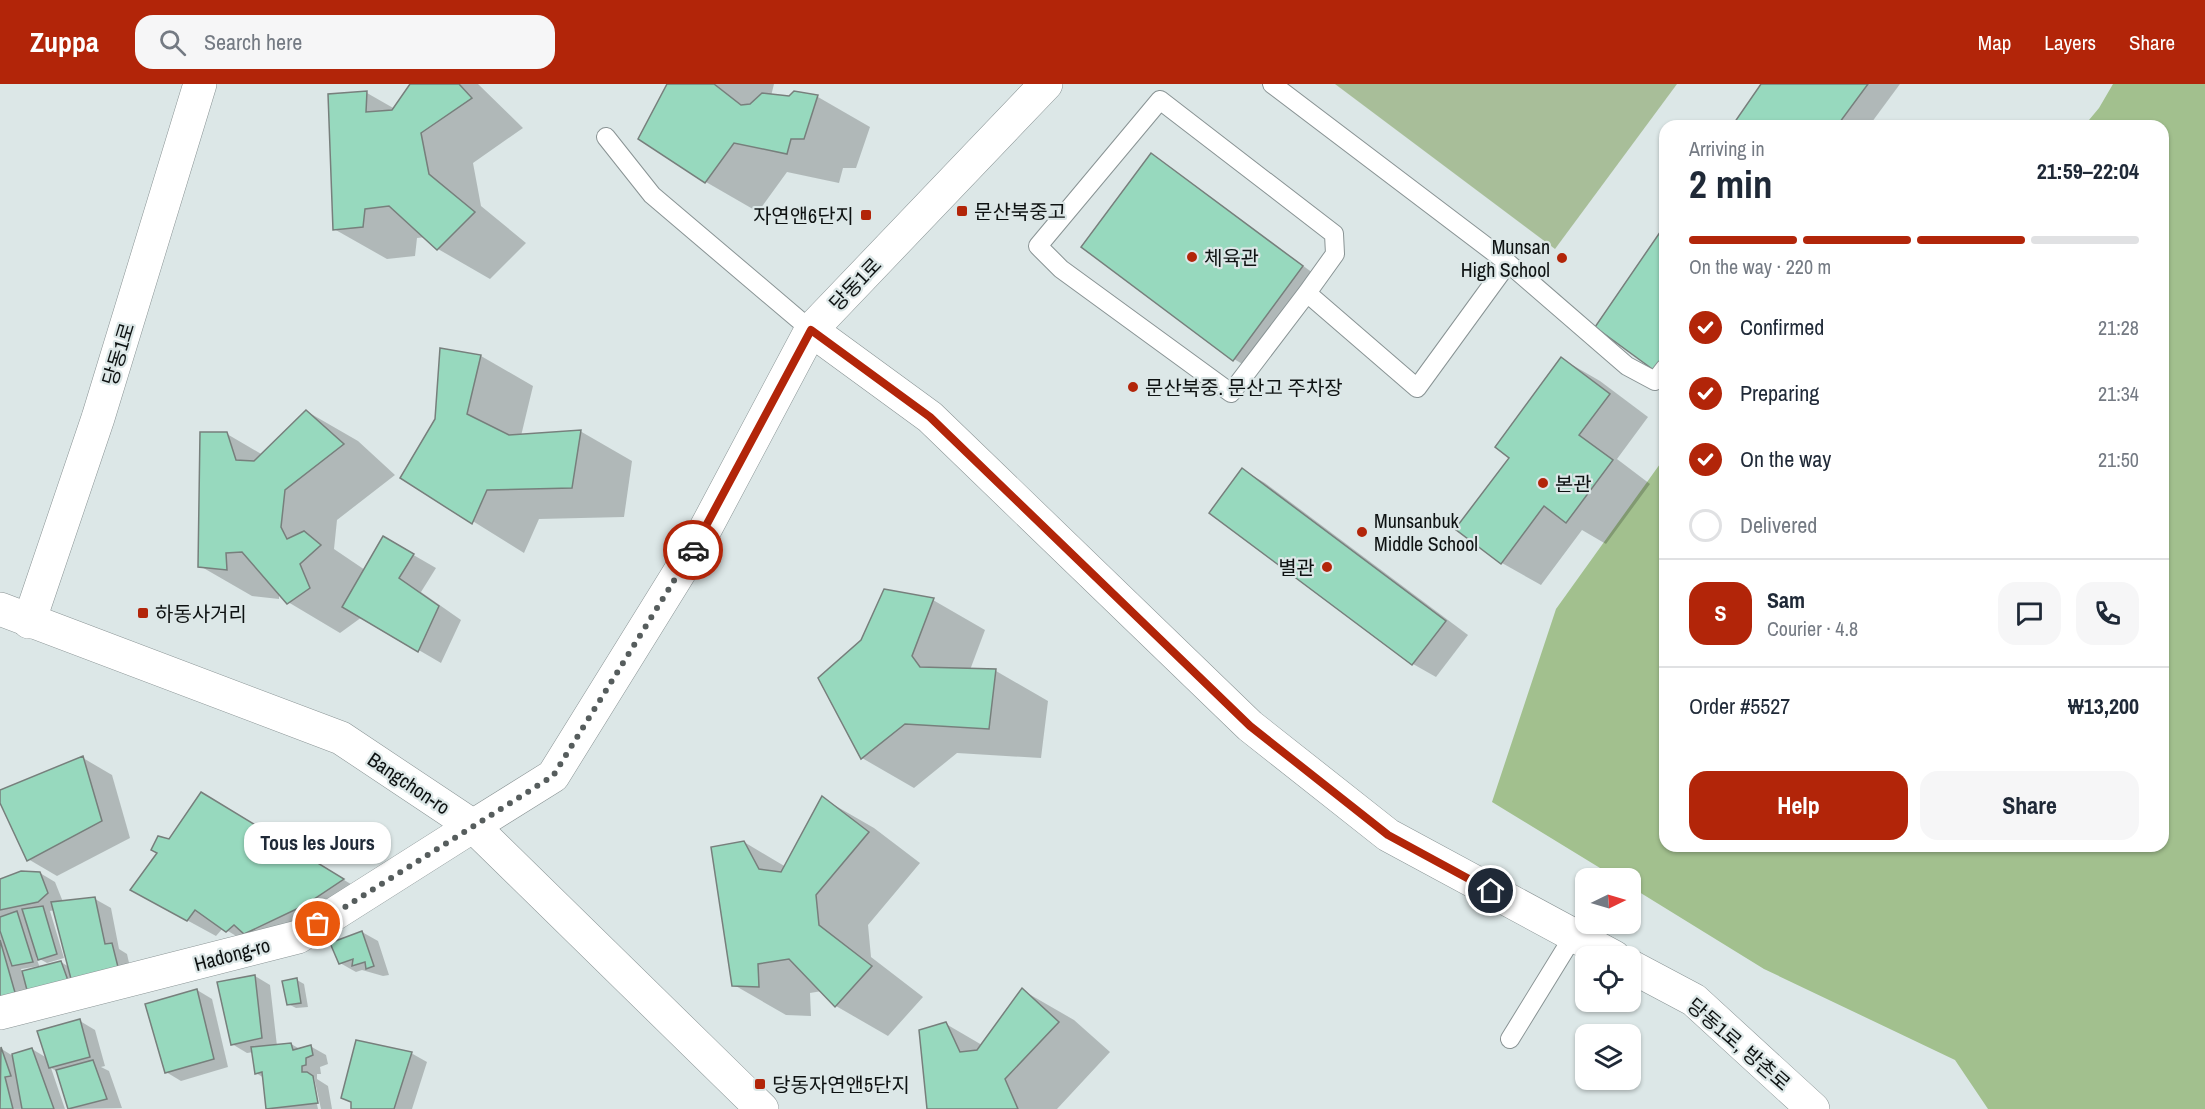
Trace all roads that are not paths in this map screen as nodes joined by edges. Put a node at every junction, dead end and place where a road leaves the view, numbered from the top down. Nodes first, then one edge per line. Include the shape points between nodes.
1 (200, 84) edge
2 (1046, 84) edge
3 (1272, 84) edge
4 (606, 137) dead end
5 (1508, 263) junction
6 (1307, 293) junction
7 (811, 330) junction
8 (1659, 376) edge
9 (15, 615) edge
10 (473, 826) junction
11 (1574, 935) junction
12 (1594, 946) edge
13 (1641, 972) edge
14 (0, 1013) edge
15 (1510, 1039) dead end
16 (762, 1109) edge
17 (1813, 1109) edge

1 - 9 street, 당동1로 via 98,418
2 - 7 street, 당동1로
3 - 5 lane
4 - 7 lane via 652,195
5 - 6 lane via 1417,388
5 - 8 lane via 1627,366 1655,381
6 - 6 lane via 1231,393 1061,269 1038,246 1160,100 1334,234 1335,254
7 - 10 street, 당동1로 via 700,538 553,776
7 - 11 street via 930,417 1250,726 1388,835
9 - 10 street, Bangchon-ro via 342,738
10 - 14 street, Hadong-ro via 298,937
10 - 16 street, Bangchon-ro
11 - 12 street
11 - 15 lane
13 - 17 street, 당동1로, 방촌로 via 1694,1000

